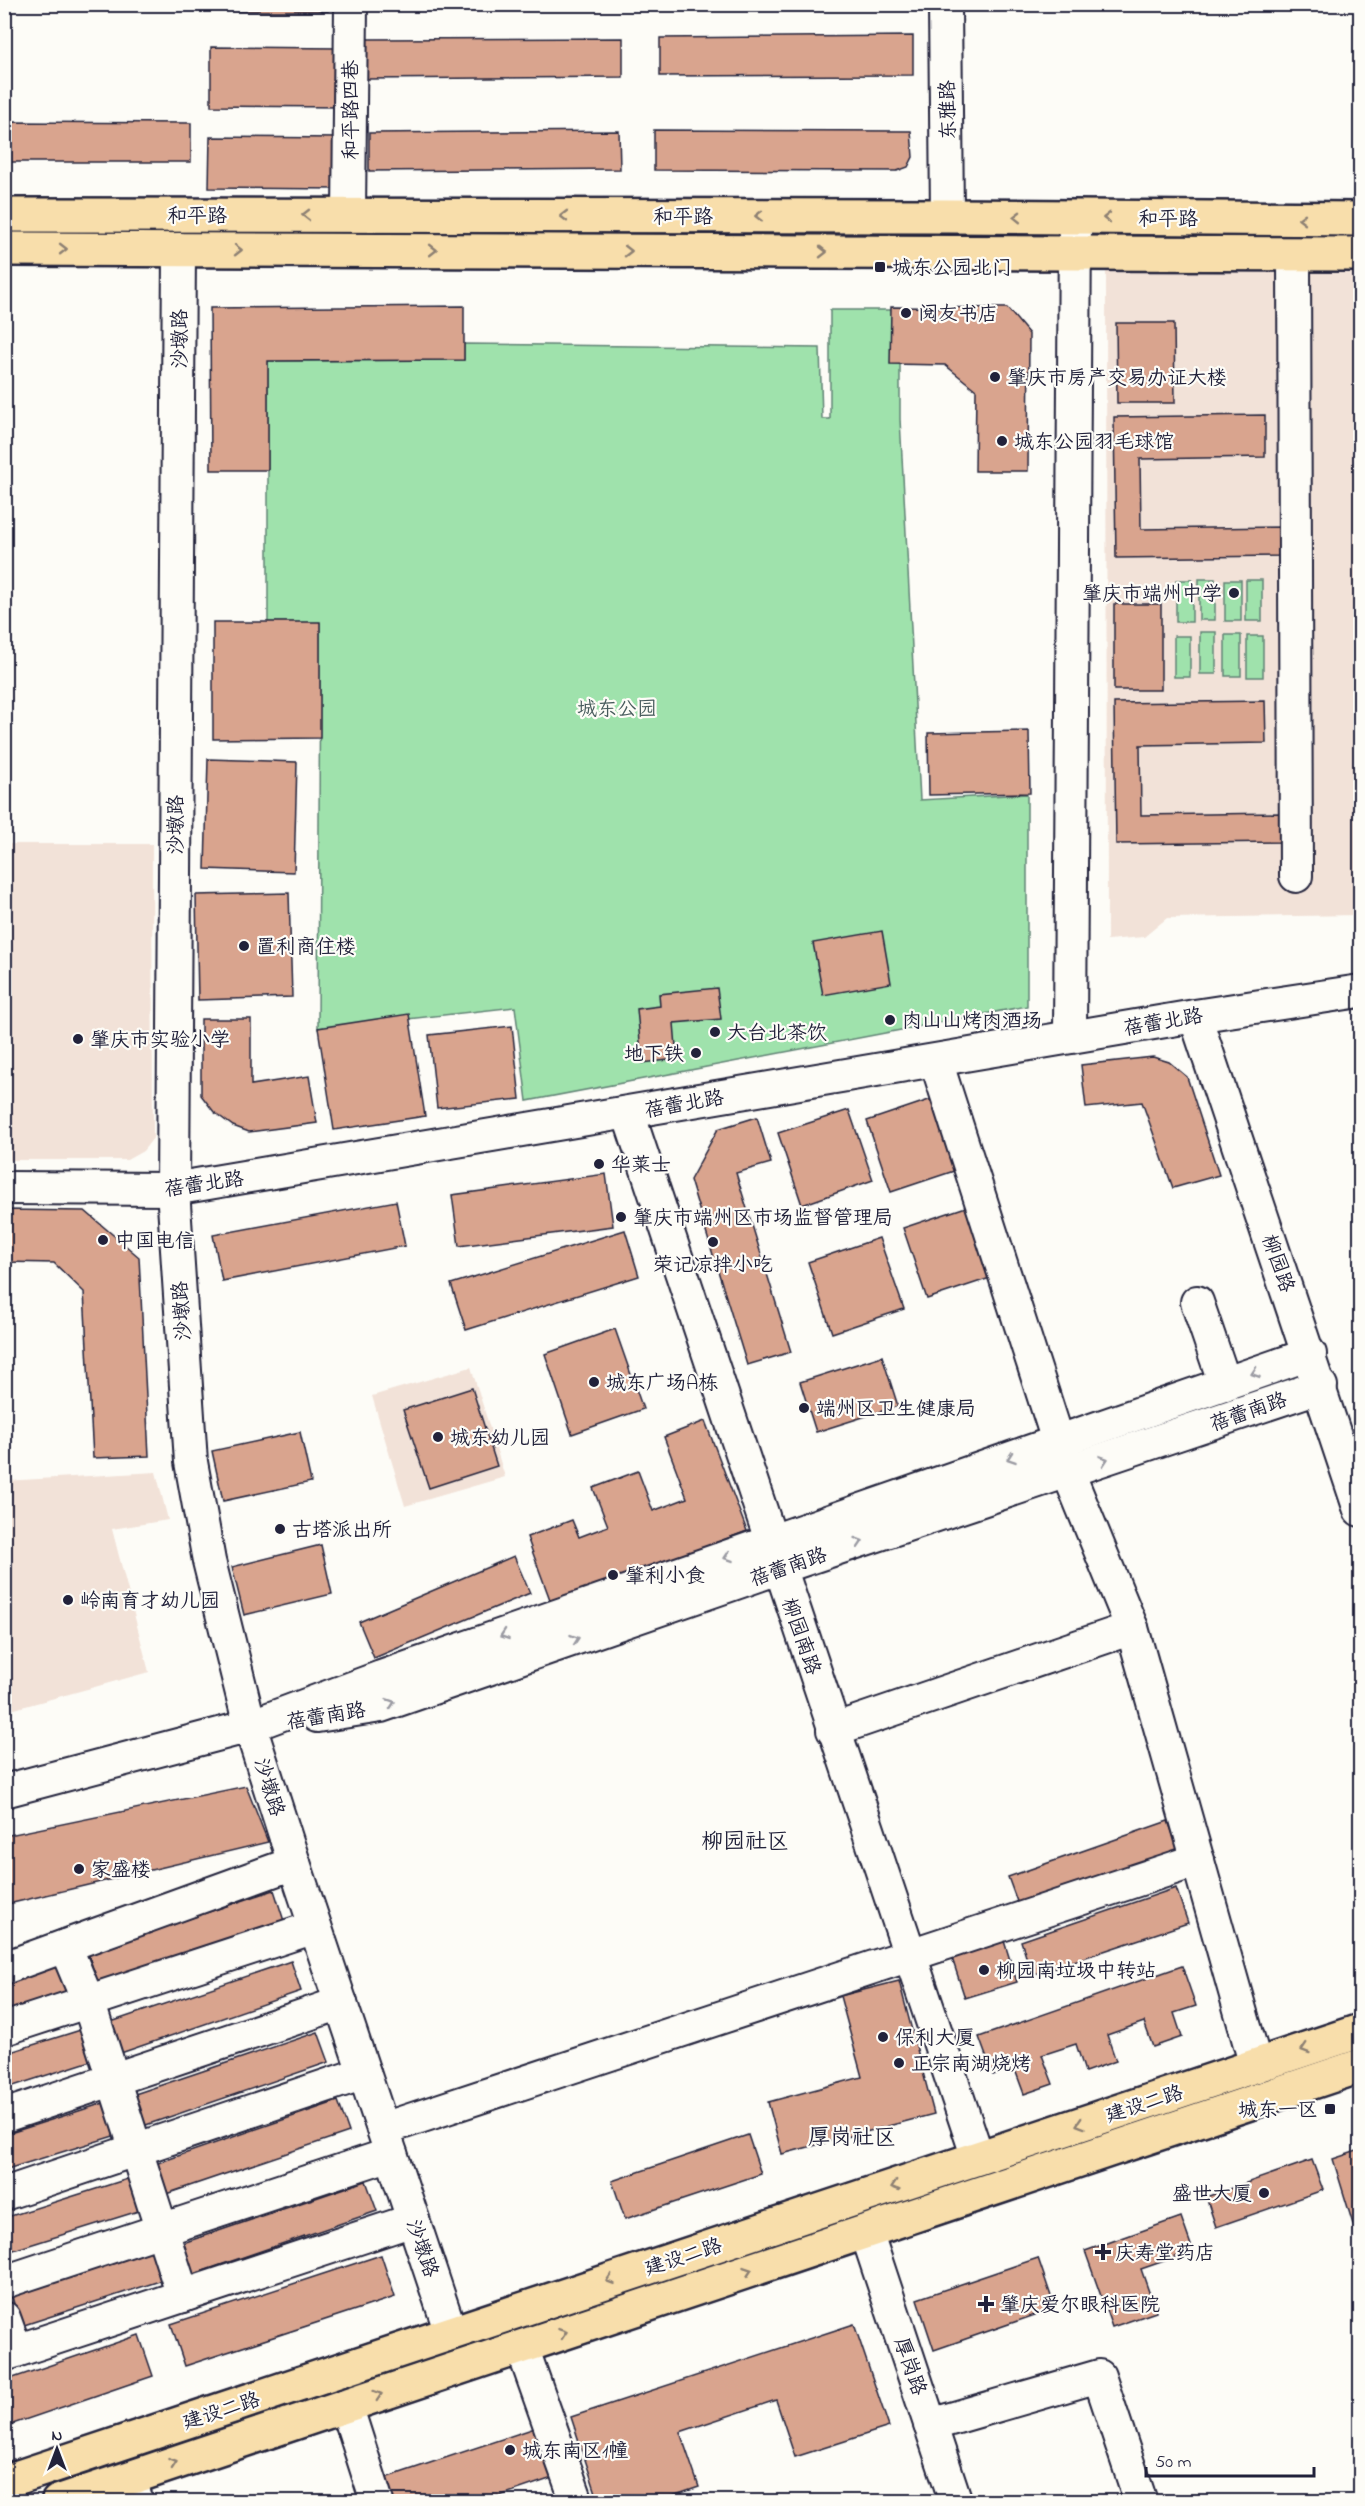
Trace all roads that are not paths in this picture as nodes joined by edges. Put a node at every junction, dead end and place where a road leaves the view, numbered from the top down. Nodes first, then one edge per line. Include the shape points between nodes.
1 (351, 4) edge
2 (945, 4) edge
3 (4, 215) edge
4 (349, 215) junction
5 (947, 216) junction
6 (1075, 218) junction
7 (1360, 219) edge
8 (4, 249) edge
9 (179, 249) junction
10 (1074, 254) junction
11 (1294, 254) junction
12 (1360, 254) edge
13 (1296, 876) dead end
14 (1360, 991) edge
15 (1195, 1016) junction
16 (1070, 1037) junction
17 (936, 1061) junction
18 (628, 1113) junction
19 (4, 1188) edge
20 (173, 1189) junction
21 (1197, 1302) dead end
22 (1310, 1354) junction
23 (1225, 1384) junction
24 (1321, 1386) junction
25 (1058, 1442) junction
26 (1068, 1472) junction
27 (1360, 1510) edge
28 (774, 1555) junction
29 (1132, 1628) junction
30 (250, 1726) junction
31 (834, 1730) junction
32 (4, 1791) edge
33 (1198, 1860) junction
34 (294, 1863) junction
35 (315, 1927) junction
36 (65, 1946) junction
37 (910, 1955) junction
38 (4, 1968) edge
39 (88, 2001) junction
40 (340, 2003) junction
41 (4, 2029) edge
42 (1360, 2031) edge
43 (1256, 2066) junction
44 (1360, 2066) edge
45 (364, 2073) junction
46 (113, 2079) junction
47 (4, 2115) edge
48 (387, 2142) junction
49 (136, 2150) junction
50 (978, 2158) junction
51 (4, 2194) edge
52 (413, 2220) junction
53 (162, 2230) junction
54 (866, 2231) junction
55 (4, 2282) edge
56 (183, 2296) junction
57 (4, 2318) edge
58 (451, 2333) junction
59 (522, 2346) junction
60 (10, 2353) edge
61 (346, 2405) junction
62 (930, 2425) junction
63 (4, 2482) edge
64 (133, 2490) edge
65 (58, 2502) edge
66 (377, 2502) edge
67 (577, 2502) edge
68 (956, 2502) edge
69 (1142, 2502) edge

1 - 4 street, 和平路四巷
2 - 5 street, 东雅路
4 -> 3 main road, 和平路
5 -> 4 main road, 和平路
6 -> 5 main road, 和平路
7 -> 6 main road, 和平路
6 - 10 street
8 -> 9 main road, 和平路
9 -> 10 main road, 和平路
9 - 20 street, 沙墩路
10 - 11 main road, 和平路
10 - 16 street
11 - 12 main road, 和平路
11 - 13 street
14 - 15 street, 蓓蕾北路
15 - 16 street, 蓓蕾北路
15 - 22 street, 柳园路
16 - 17 street, 蓓蕾北路
17 - 18 street, 蓓蕾北路
17 - 25 street
18 - 20 street, 蓓蕾北路
18 - 28 street, 柳园南路
19 - 20 street, 蓓蕾北路
20 - 30 street, 沙墩路 via 191,1462 209,1561
21 - 23 street
22 -> 23 street, 蓓蕾南路
22 - 24 street, 柳园路
23 - 25 street, 蓓蕾南路
26 -> 24 street, 蓓蕾南路
24 - 27 street, 柳园路
25 - 26 street
25 -> 28 street, 蓓蕾南路
28 -> 26 street, 蓓蕾南路
26 - 29 street
28 - 30 street, 蓓蕾南路 via 381,1706
28 - 31 street, 柳园南路
29 - 31 street
29 - 33 street
30 - 32 street, 蓓蕾南路
30 - 34 street, 沙墩路
31 - 37 street, 柳园南路
33 - 37 street
33 - 43 street
34 - 35 street, 沙墩路
34 - 36 street
35 - 39 street
35 - 40 street, 沙墩路
36 - 38 street
36 - 39 street
37 - 48 street
37 - 50 street, 柳园南路
39 - 41 street
39 - 46 street
40 - 45 street, 沙墩路
40 - 46 street
42 -> 43 main road, 建设二路
43 -> 50 main road, 建设二路
44 - 54 main road, 建设二路
45 - 48 street, 沙墩路
45 - 49 street
46 - 47 street
46 - 49 street
48 - 52 street, 沙墩路
48 - 53 street
49 - 51 street
49 - 53 street
50 -> 58 main road, 建设二路
52 - 56 street
52 - 58 street, 沙墩路
53 - 55 street
53 - 56 street
59 -> 54 main road, 建设二路
54 - 62 street, 厚岗路
56 - 60 street
57 - 60 street
58 - 63 main road, 建设二路
61 -> 59 main road, 建设二路
59 - 67 street
64 -> 61 main road, 建设二路
61 - 66 street
62 - 68 street, 厚岗路
62 - 69 street via 1099,2376
64 - 65 main road, 建设二路

